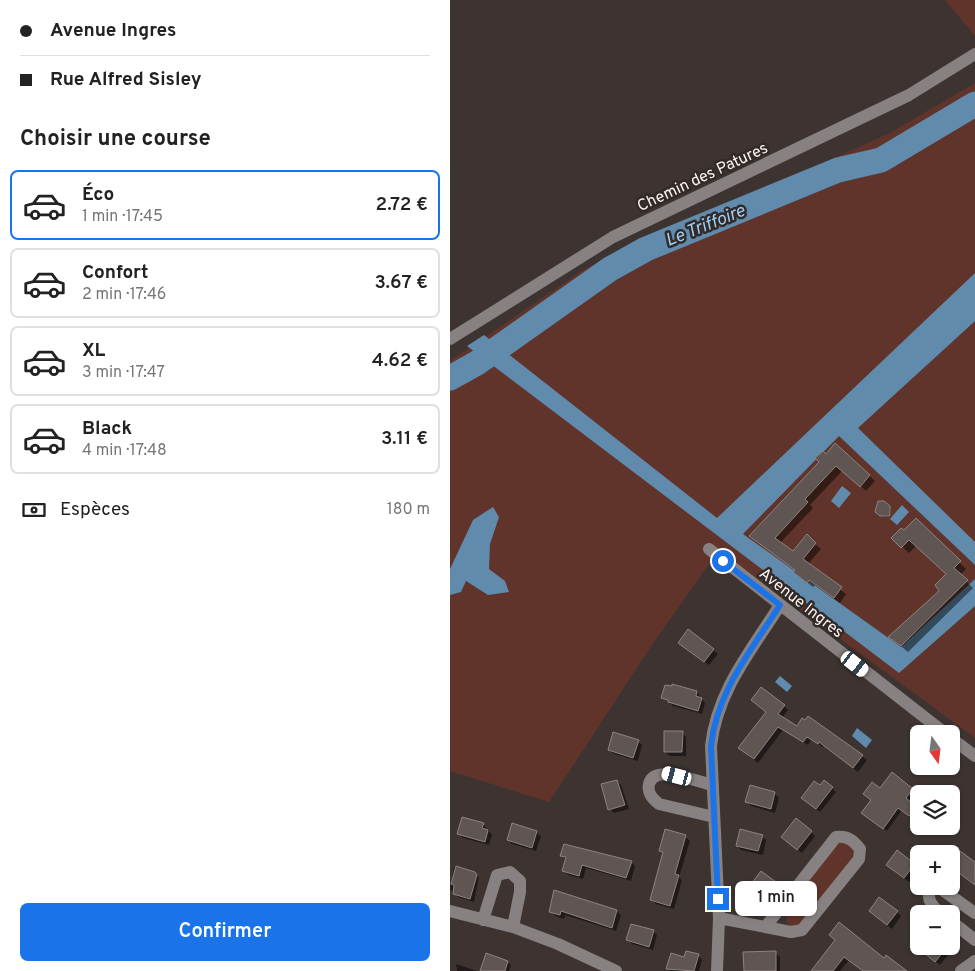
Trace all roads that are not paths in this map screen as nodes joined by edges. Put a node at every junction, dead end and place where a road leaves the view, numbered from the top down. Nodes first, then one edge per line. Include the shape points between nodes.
1 (975, 54) edge
2 (450, 339) edge
3 (709, 550) dead end
4 (780, 605) junction
5 (934, 725) edge
6 (960, 745) edge
7 (975, 756) edge
8 (712, 785) junction
9 (714, 816) junction
10 (950, 895) edge
11 (450, 911) edge
12 (975, 913) edge
13 (719, 918) junction
14 (483, 920) junction
15 (766, 926) junction
16 (513, 927) junction
17 (960, 928) edge
18 (975, 940) edge
19 (975, 961) edge
20 (616, 971) edge
21 (717, 971) edge
22 (961, 971) edge

1 - 2 street, Chemin des Patures via 909,95 614,237
3 - 4 street, Avenue Ingres
4 - 5 street, Avenue Ingres
4 - 8 street via 722,698 714,721 711,746
6 - 7 street
8 - 9 street
8 - 9 street via 662,772 649,782 649,791 659,804
9 - 13 street
10 - 12 street
11 - 14 street
13 - 15 street
13 - 21 street
14 - 16 street
14 - 16 street via 496,875 510,872 520,881
15 - 15 street via 791,932 802,930 859,859 860,849 855,842 846,836 836,837
16 - 20 street
17 - 18 street
19 - 22 street

